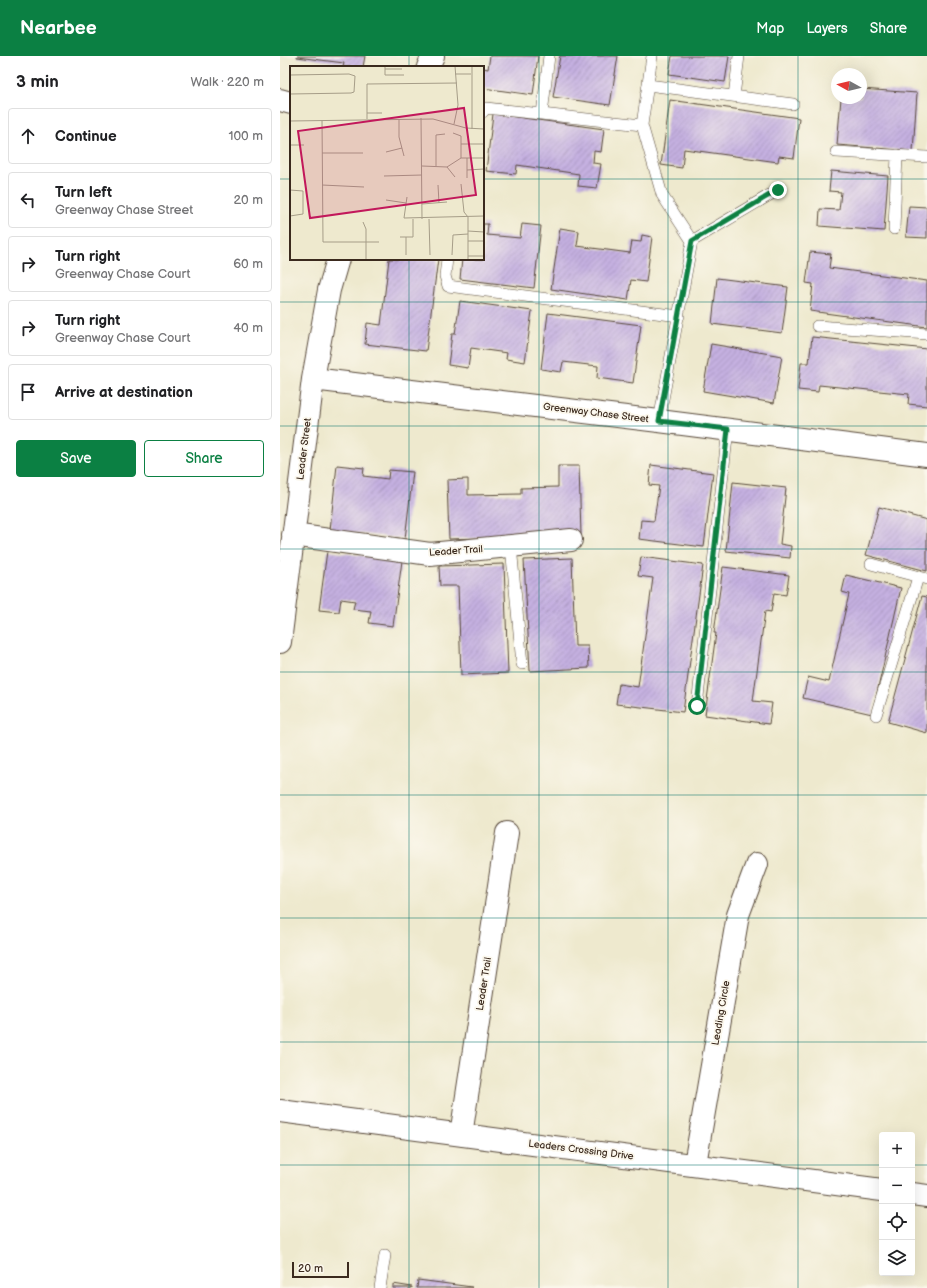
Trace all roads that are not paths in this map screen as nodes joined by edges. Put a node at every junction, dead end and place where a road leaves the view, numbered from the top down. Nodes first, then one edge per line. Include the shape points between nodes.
1 (433, 56) edge
2 (549, 56) edge
3 (652, 56) edge
4 (739, 56) edge
5 (428, 66) edge
6 (648, 84) junction
7 (734, 96) junction
8 (280, 100) edge
9 (290, 103) edge
10 (793, 104) dead end
11 (484, 111) edge
12 (542, 114) junction
13 (642, 125) junction
14 (836, 152) dead end
15 (897, 155) junction
16 (927, 157) edge
17 (778, 190) dead end
18 (894, 229) dead end
19 (692, 241) junction
20 (338, 260) edge
21 (447, 260) edge
22 (679, 316) junction
23 (817, 326) dead end
24 (927, 334) edge
25 (313, 380) junction
26 (659, 421) junction
27 (728, 429) junction
28 (927, 455) edge
29 (294, 535) junction
30 (571, 540) dead end
31 (511, 546) junction
32 (871, 564) dead end
33 (922, 578) edge
34 (280, 642) edge
35 (522, 664) dead end
36 (697, 706) dead end
37 (876, 715) dead end
38 (507, 833) dead end
39 (757, 864) dead end
40 (280, 1111) edge
41 (461, 1135) junction
42 (695, 1164) junction
43 (879, 1190) edge
44 (915, 1194) edge
45 (927, 1196) edge
46 (385, 1255) dead end
47 (380, 1288) edge

1 - 5 street
2 - 12 lane
3 - 6 lane
4 - 7 lane
6 - 7 lane
6 - 13 lane
7 - 10 lane
8 - 9 street
11 - 12 lane via 486,108
12 - 13 lane
13 - 19 lane via 662,195
14 - 15 lane
15 - 16 lane
15 - 18 lane
17 - 19 lane
19 - 22 lane
20 - 25 street, Leader Street via 329,290
21 - 22 lane via 445,276 448,286
22 - 26 lane
23 - 24 lane
25 - 26 street, Greenway Chase Street
25 - 29 street, Leader Street
26 - 27 street, Greenway Chase Street
27 - 28 street, Greenway Chase Street
27 - 36 lane
29 - 31 street, Leader Trail via 430,554
29 - 34 street, Leader Street
30 - 31 street, Leader Trail
31 - 35 lane
32 - 33 lane
33 - 37 lane
38 - 41 street, Leader Trail
39 - 42 street, Leading Circle via 738,915
40 - 41 street, Leaders Crossing Drive
41 - 42 street, Leaders Crossing Drive
42 - 43 street, Leaders Crossing Drive
44 - 45 street
46 - 47 lane

